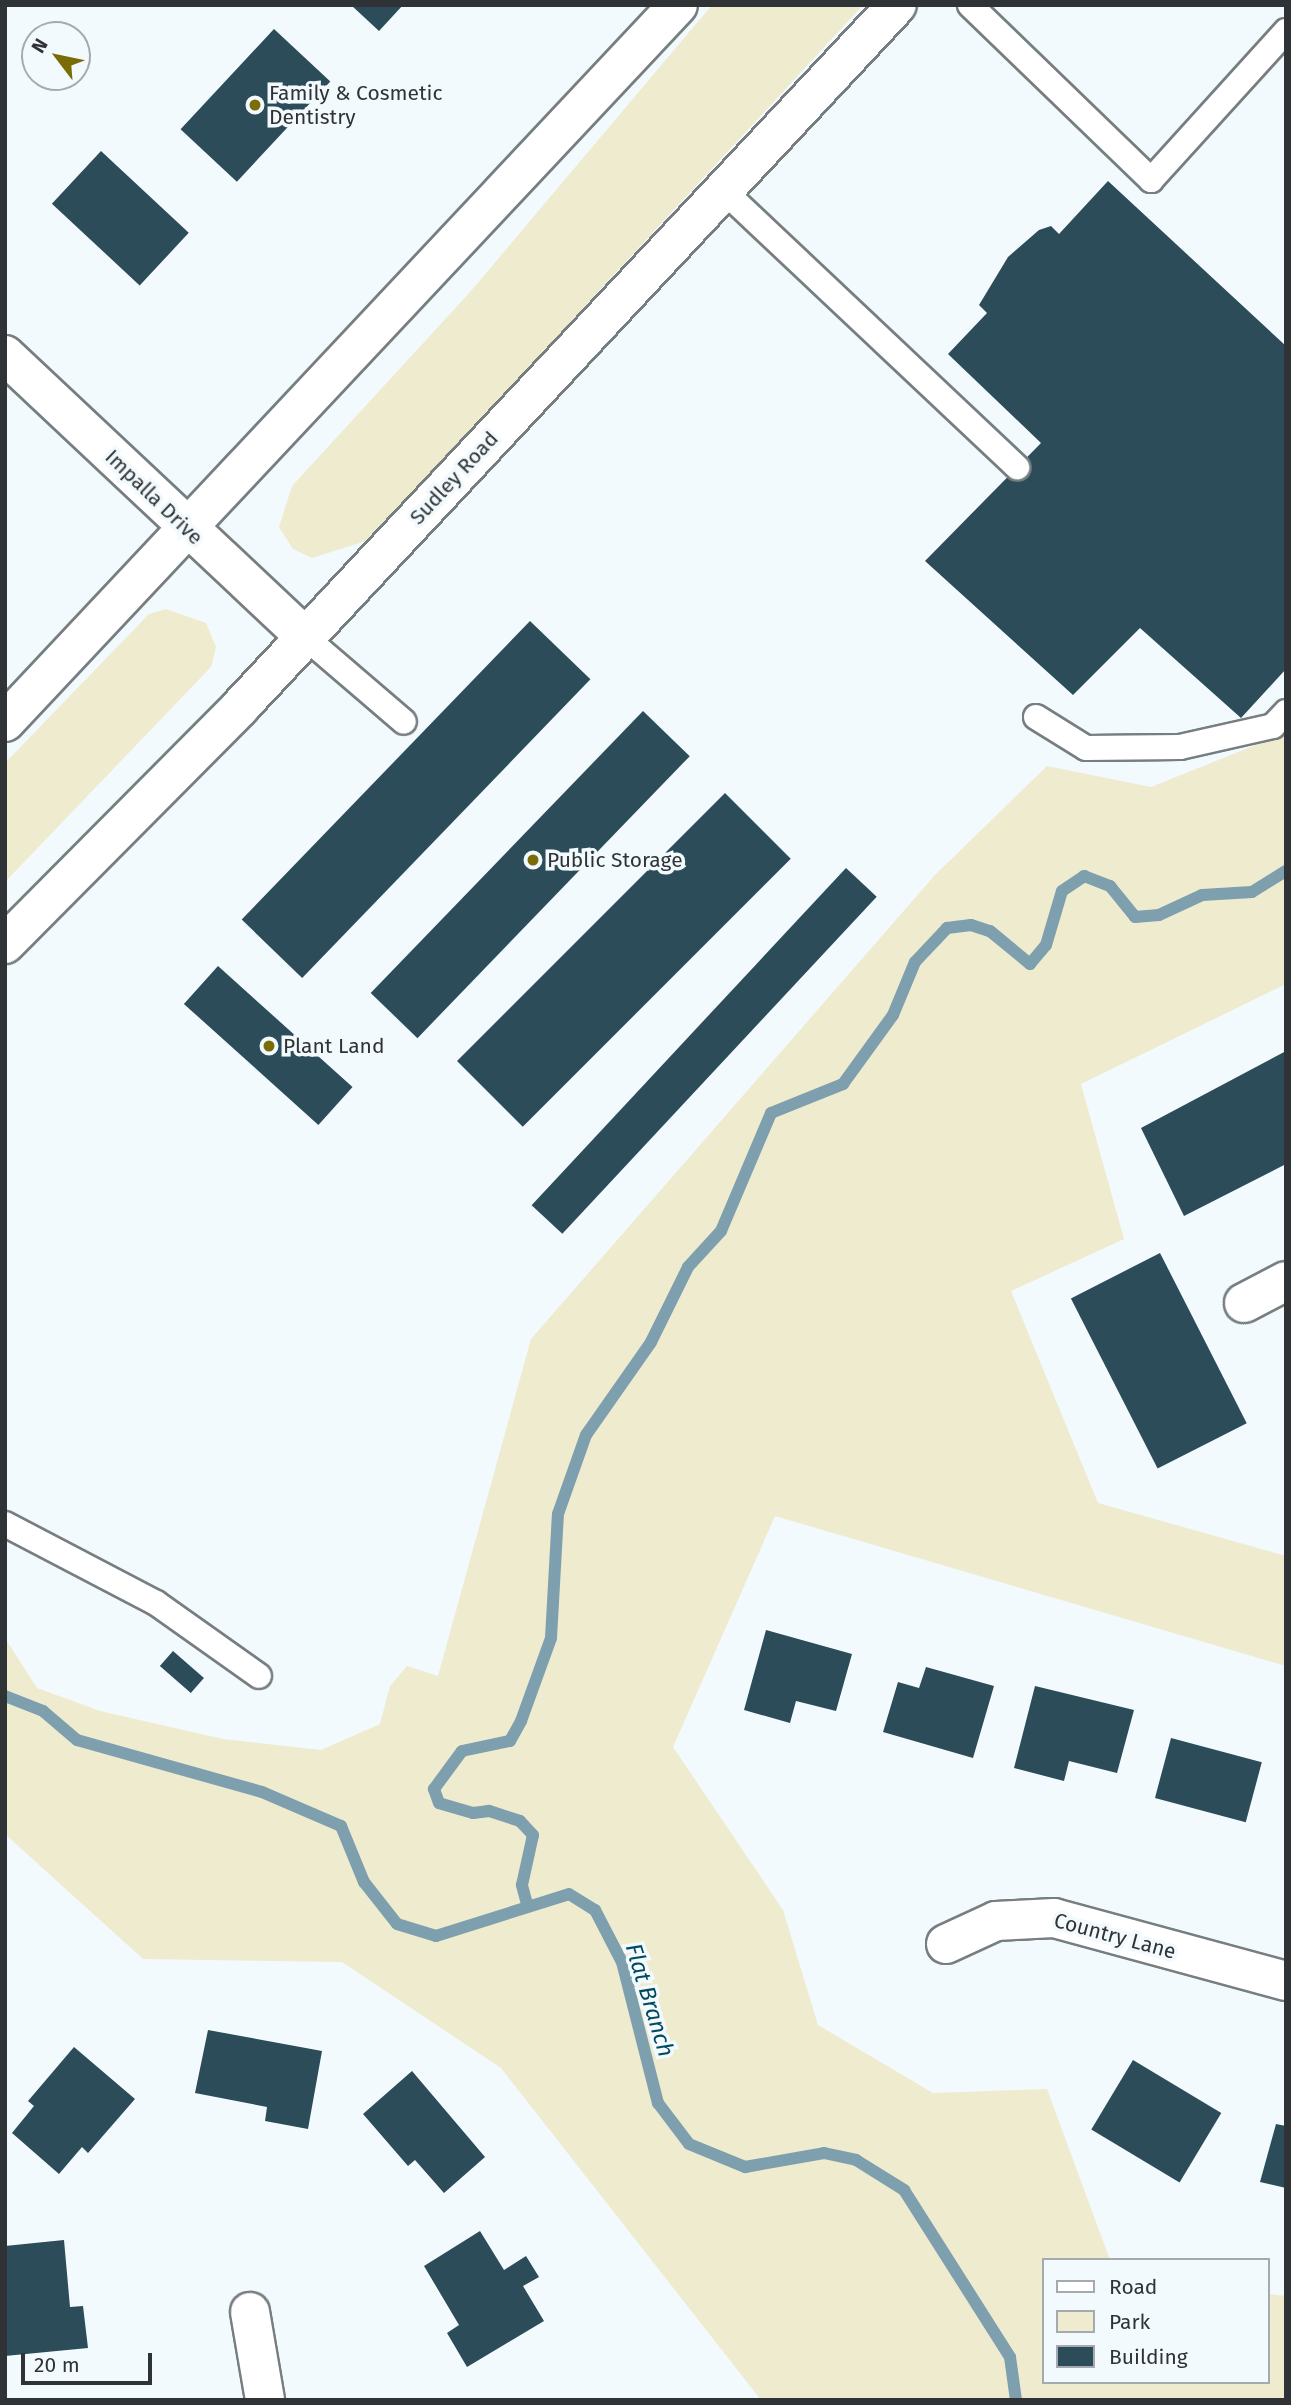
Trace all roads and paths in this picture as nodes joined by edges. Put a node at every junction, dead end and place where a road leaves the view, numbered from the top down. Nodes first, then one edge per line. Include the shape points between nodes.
1 (678, 5) edge
2 (897, 5) edge
3 (970, 5) edge
4 (1286, 31) edge
5 (724, 191) junction
6 (5, 355) edge
7 (1017, 467) dead end
8 (187, 529) junction
9 (305, 637) junction
10 (1286, 712) edge
11 (1036, 717) dead end
12 (5, 722) edge
13 (404, 722) dead end
14 (5, 944) edge
15 (1286, 1281) edge
16 (1244, 1303) dead end
17 (5, 1524) edge
18 (259, 1676) dead end
19 (946, 1944) dead end
20 (1286, 1981) edge
21 (250, 2312) dead end
22 (265, 2400) edge

1 - 8 main road
2 - 5 main road, Sudley Road
3 - 4 lane via 1151,180
5 - 7 lane
5 - 9 main road, Sudley Road
6 - 8 main road, Impalla Drive
8 - 9 main road, Impalla Drive
8 - 12 main road
9 - 13 lane
9 - 14 main road, Sudley Road
10 - 11 lane via 1273,726 1180,747 1086,748
15 - 16 main road
17 - 18 lane via 156,1603
19 - 20 main road, Country Lane via 996,1921 1054,1918
21 - 22 main road

